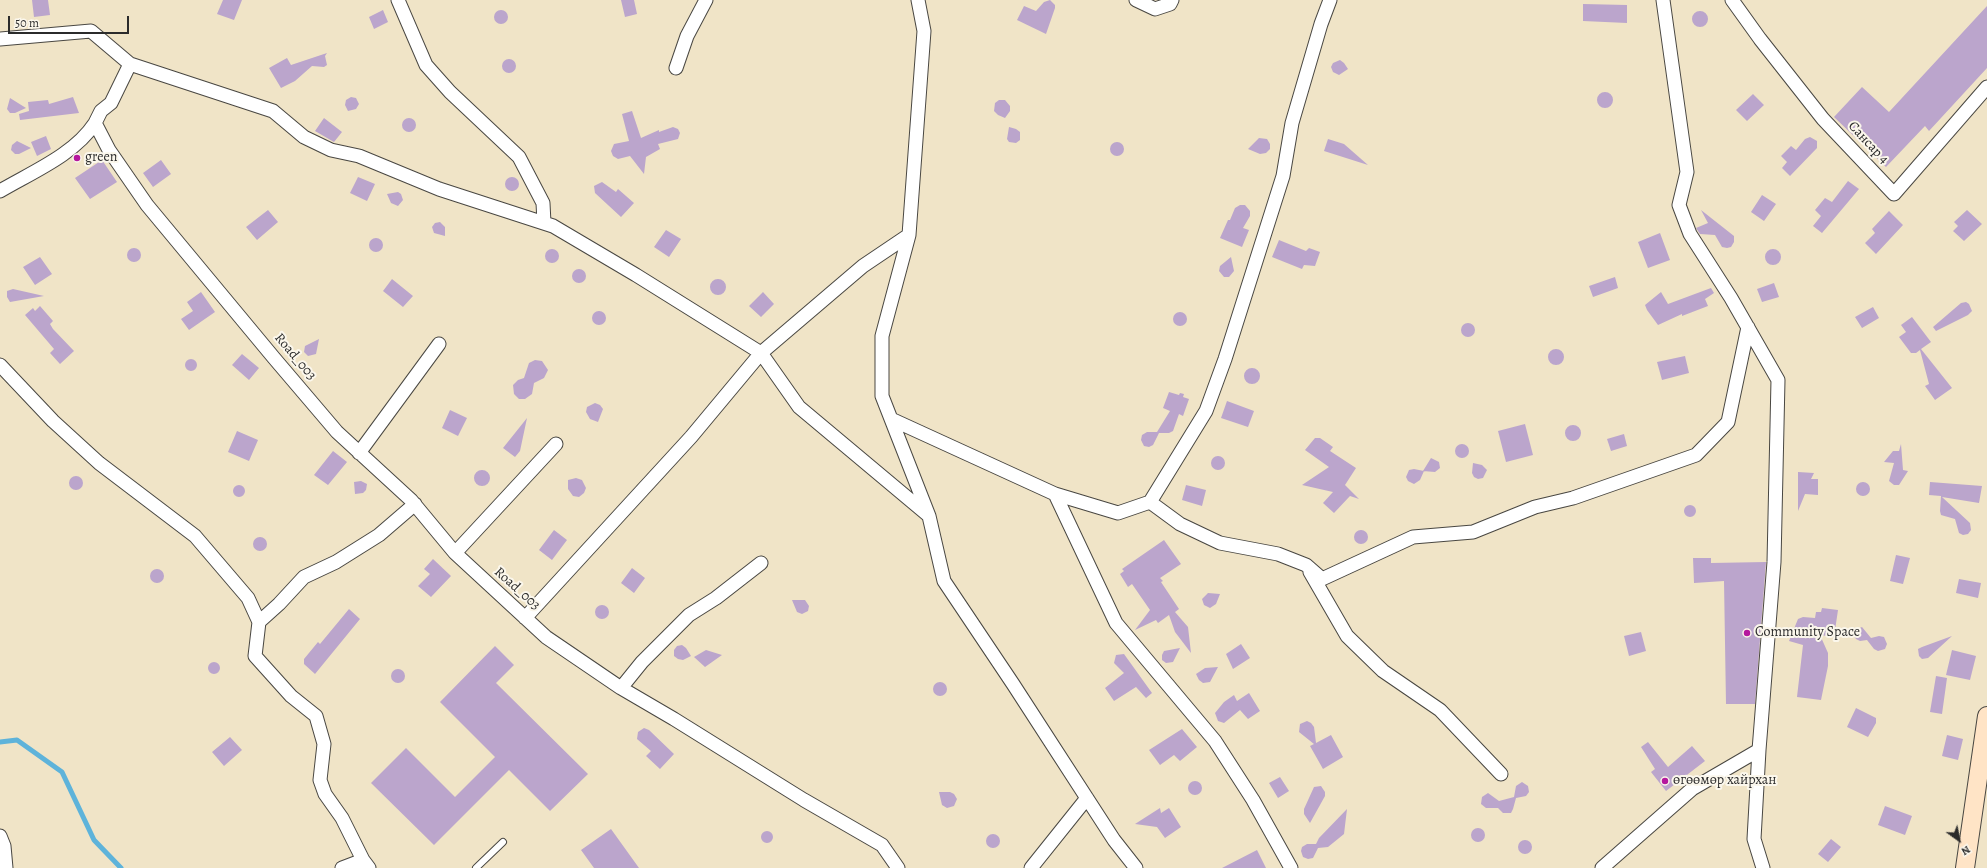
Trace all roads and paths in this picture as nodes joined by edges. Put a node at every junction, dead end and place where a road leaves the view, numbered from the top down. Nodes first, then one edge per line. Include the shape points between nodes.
1 (398, 0) edge
2 (706, 0) edge
3 (918, 0) edge
4 (1136, 0) edge
5 (1172, 0) edge
6 (1330, 0) edge
7 (1662, 0) edge
8 (1732, 0) edge
9 (0, 39) edge
10 (130, 64) junction
11 (676, 68) dead end
12 (1987, 86) edge
13 (95, 123) junction
14 (0, 191) edge
15 (544, 223) junction
16 (908, 235) junction
17 (1748, 327) junction
18 (439, 344) dead end
19 (761, 353) junction
20 (0, 365) edge
21 (891, 419) junction
22 (556, 444) dead end
23 (359, 453) junction
24 (1055, 494) junction
25 (1150, 502) junction
26 (415, 504) junction
27 (929, 516) junction
28 (455, 553) junction
29 (761, 563) dead end
30 (1306, 565) junction
31 (525, 618) junction
32 (259, 622) junction
33 (620, 688) junction
34 (1987, 716) edge
35 (1759, 750) junction
36 (1501, 774) dead end
37 (1087, 798) junction
38 (0, 836) edge
39 (503, 842) dead end
40 (366, 864) edge
41 (6, 868) edge
42 (342, 868) edge
43 (476, 868) edge
44 (898, 868) edge
45 (1031, 868) edge
46 (1136, 868) edge
47 (1291, 868) edge
48 (1602, 868) edge
49 (1763, 868) edge
50 (1965, 868) edge

1 - 15 street via 426,65 450,92 519,157 542,203
2 - 11 street via 687,36
3 - 16 street via 924,31
4 - 5 street via 1155,9 1170,4
6 - 25 street via 1292,123 1283,176 1275,204 1206,410
7 - 17 street via 1687,172 1679,205 1690,234
8 - 12 street, Сансар 4 via 1823,119 1894,194
9 - 10 street via 91,31
10 - 13 street via 111,103 101,111
10 - 15 street via 273,112 304,137 330,150 359,156 439,189
13 - 14 street via 86,138
13 - 23 street, Road_003 via 109,150 147,205 337,432
15 - 19 street via 636,275
16 - 19 street via 863,266
16 - 21 street via 882,336 882,396
17 - 30 street via 1728,422 1696,455 1573,498 1535,507 1473,532 1413,537 1322,579
17 - 35 street via 1778,380 1774,562
18 - 23 street
19 - 27 street via 799,407
19 - 31 street via 691,437
20 - 32 street via 98,463 195,536 248,598
21 - 24 street
21 - 27 street
22 - 28 street
23 - 26 street, Road_003
24 - 25 street via 1118,513
24 - 47 street via 1116,623 1215,741 1253,800
25 - 30 street via 1180,524 1220,543 1278,554
26 - 28 street, Road_003
26 - 32 street via 379,535 336,562 304,577
27 - 37 street via 944,581
28 - 31 street, Road_003
29 - 33 street via 716,598 689,615
30 - 36 street via 1347,636 1383,671 1440,710
31 - 33 street, Road_003 via 546,637
32 - 40 street via 255,656 291,696 316,716 324,744 320,780 322,787
33 - 44 street, Road_003 via 882,845
34 - 50 street
35 - 48 street via 1692,789
35 - 49 street via 1754,839
37 - 45 street
37 - 46 street
38 - 41 street via 4,846
39 - 43 lane
40 - 42 street

